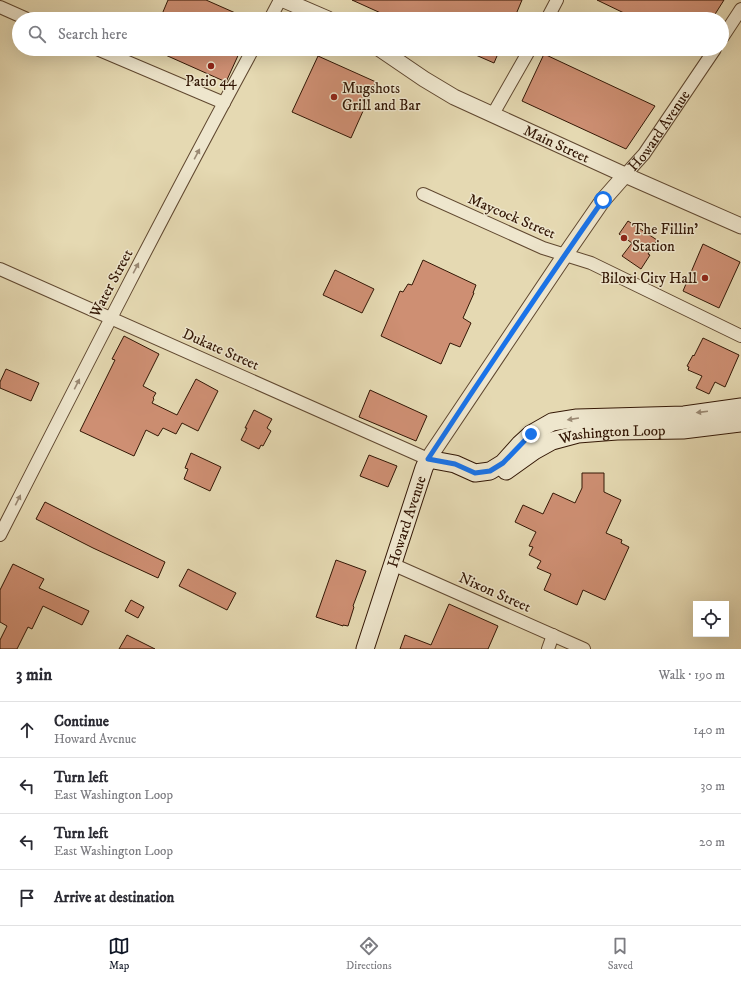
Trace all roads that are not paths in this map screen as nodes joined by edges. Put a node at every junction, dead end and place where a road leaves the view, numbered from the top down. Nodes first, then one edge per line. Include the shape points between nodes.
1 (280, 0) edge
2 (284, 0) edge
3 (557, 0) edge
4 (0, 7) edge
5 (741, 9) edge
6 (12, 12) edge
7 (274, 12) edge
8 (312, 12) edge
9 (551, 12) edge
10 (729, 27) edge
11 (113, 56) edge
12 (250, 56) edge
13 (390, 56) edge
14 (526, 56) edge
15 (710, 56) edge
16 (224, 103) junction
17 (493, 114) junction
18 (625, 175) junction
19 (423, 194) dead end
20 (741, 226) edge
21 (565, 254) junction
22 (0, 269) edge
23 (110, 318) junction
24 (741, 336) edge
25 (741, 407) edge
26 (683, 422) junction
27 (741, 423) edge
28 (428, 459) junction
29 (0, 534) edge
30 (392, 564) junction
31 (553, 635) junction
32 (365, 649) edge
33 (548, 649) edge
34 (584, 649) edge

1 - 7 street
2 - 8 street
3 - 9 street
4 - 6 street
5 - 10 street
11 - 16 street
12 - 16 street, Water Street
13 - 17 street, Main Street via 454,97
14 - 17 street
15 - 18 street, Howard Avenue via 644,154
23 -> 16 street, Water Street
17 - 18 street, Main Street
18 - 20 street, Main Street
18 - 21 street, Howard Avenue via 603,200
19 - 21 street, Maycock Street via 543,248
21 - 24 street, Maycock Street via 591,263
21 - 28 street, Howard Avenue
22 - 23 street, Dukate Street
23 - 28 street, Dukate Street
29 -> 23 street, Water Street
25 -> 26 main road
26 - 27 main road, Washington Loop
26 - 28 main road via 577,418 552,422 531,434 503,463 490,471 475,473 455,464
28 - 30 main road, Howard Avenue
30 - 31 street, Nixon Street
30 - 32 main road, Howard Avenue
31 - 33 street
31 - 34 street, Nixon Street

